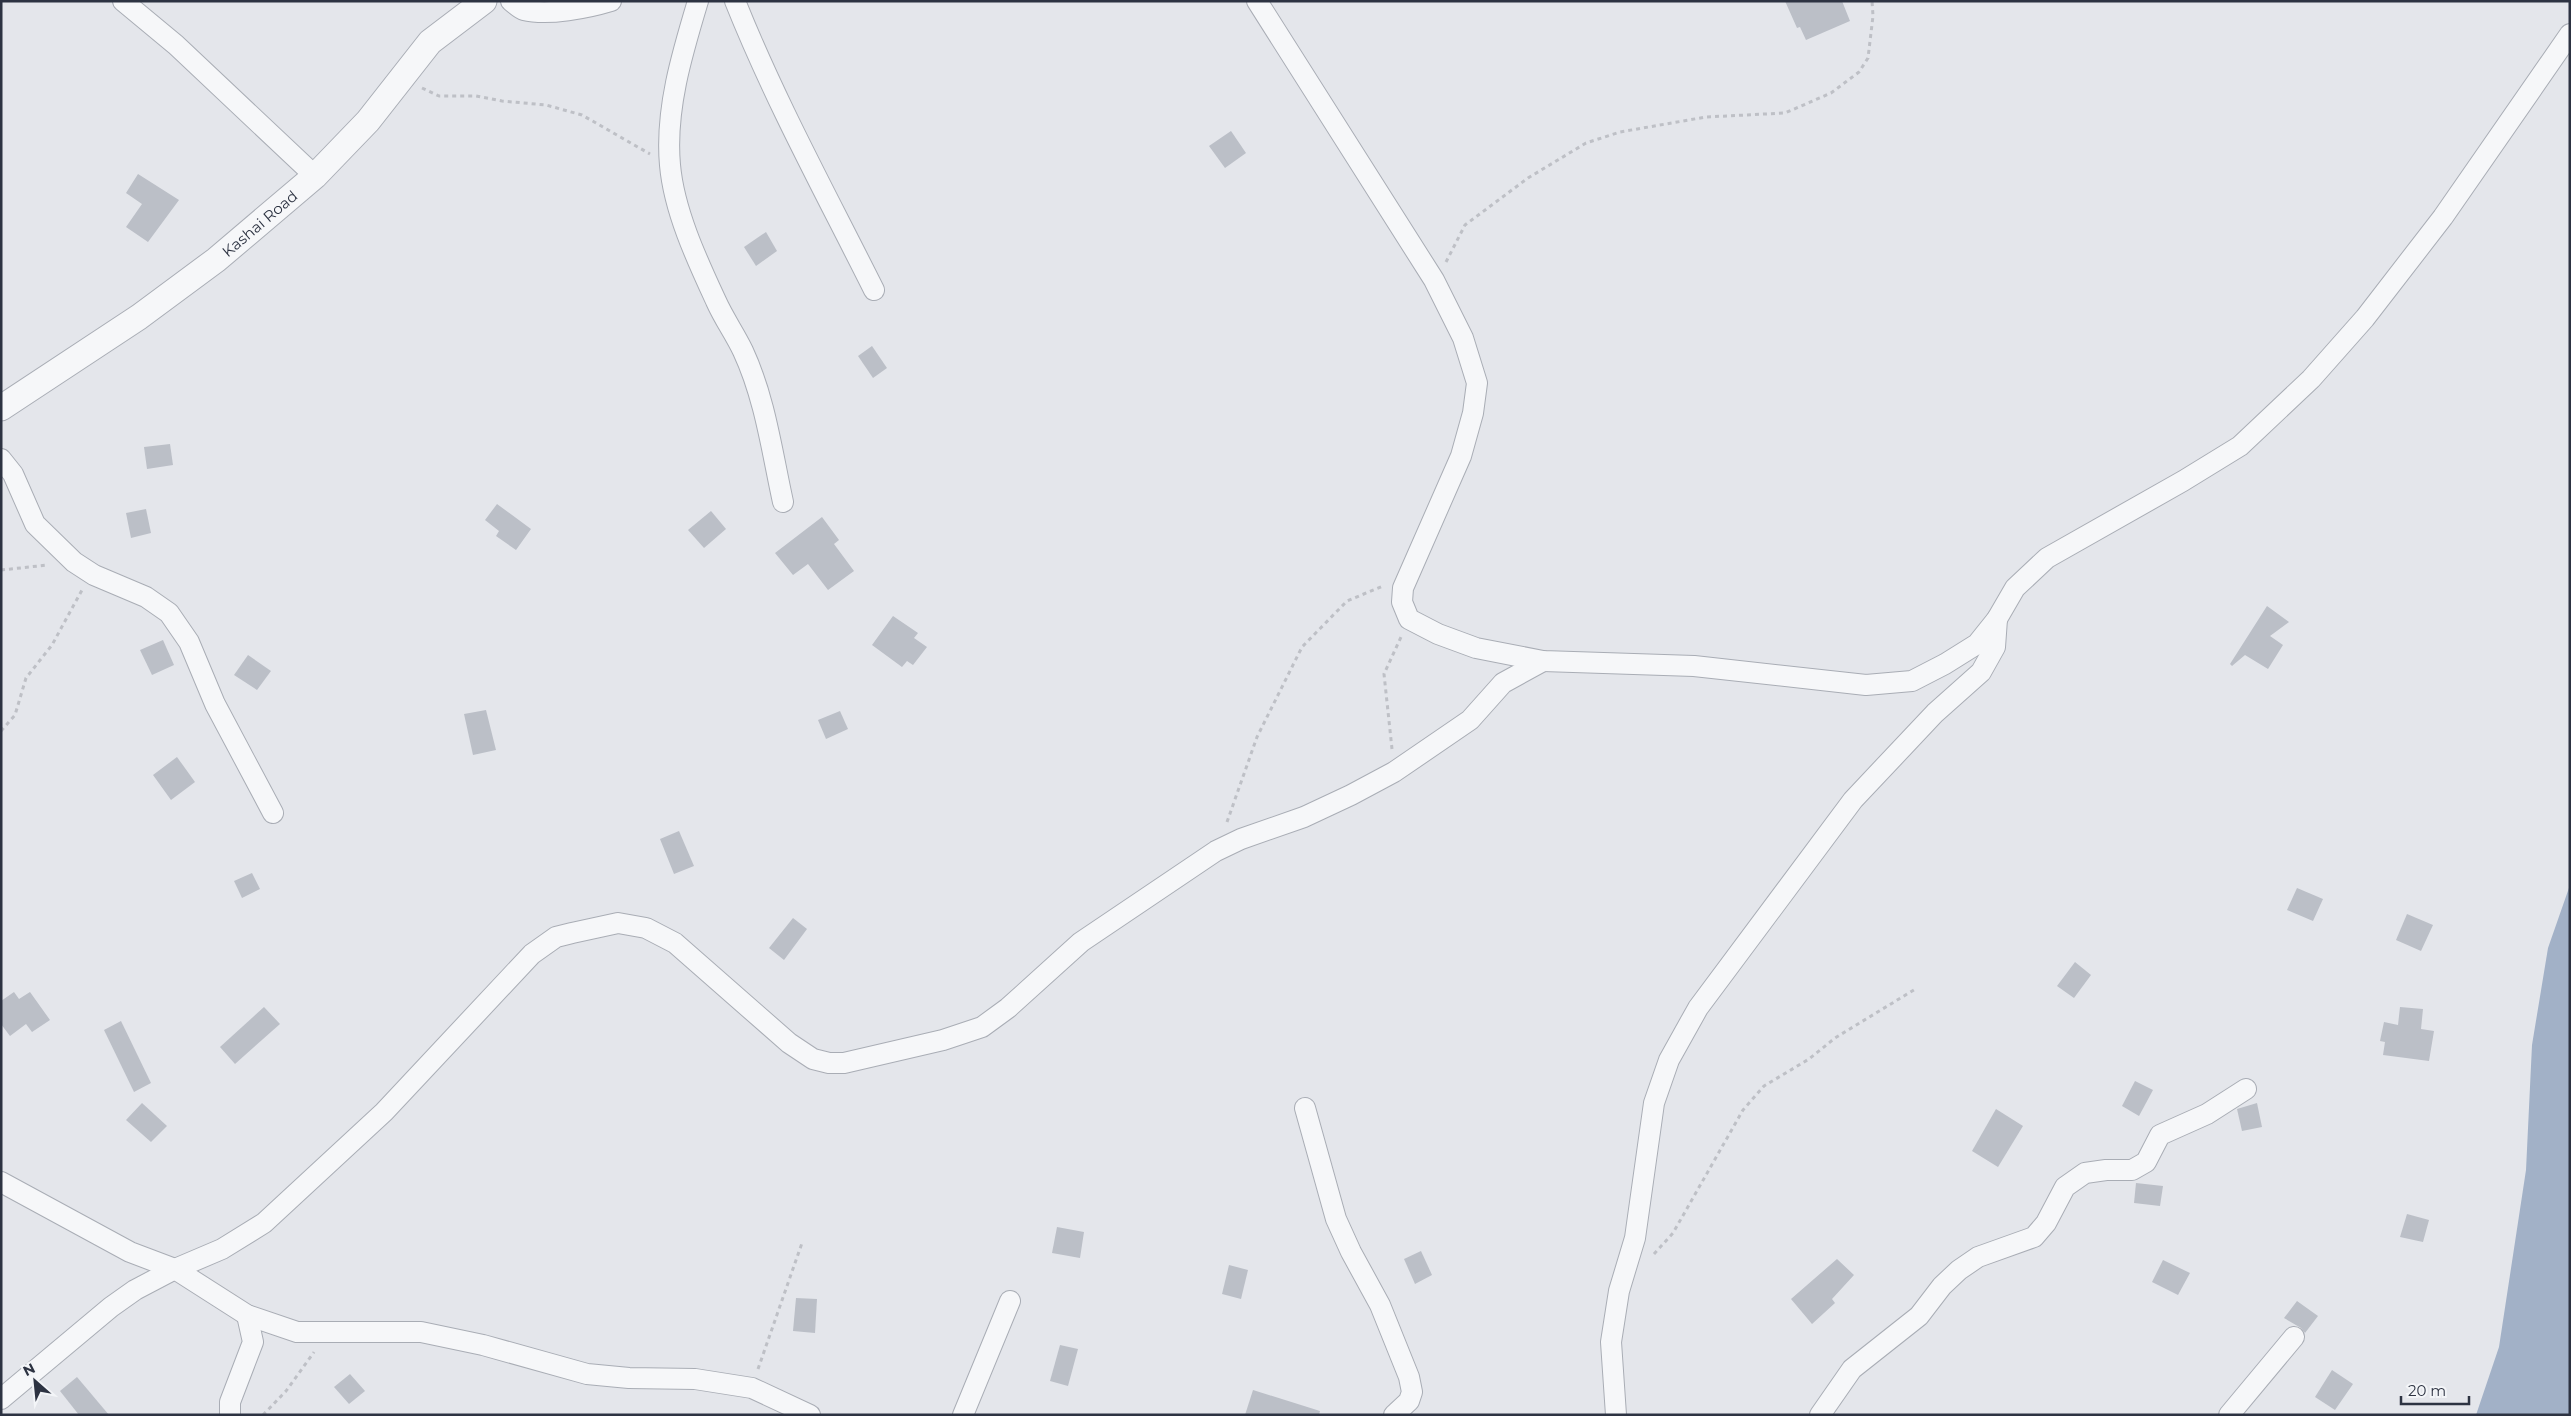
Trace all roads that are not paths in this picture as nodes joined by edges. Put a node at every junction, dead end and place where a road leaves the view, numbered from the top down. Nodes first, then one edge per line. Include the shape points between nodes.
1 (123, 1) edge
2 (484, 1) edge
3 (511, 1) edge
4 (611, 1) edge
5 (698, 1) edge
6 (735, 1) edge
7 (1257, 1) edge
8 (2570, 34) edge
9 (315, 176) junction
10 (874, 290) dead end
11 (1, 408) edge
12 (1, 459) edge
13 (783, 502) dead end
14 (1997, 619) junction
15 (1543, 661) junction
16 (273, 813) dead end
17 (2246, 1089) dead end
18 (1305, 1108) dead end
19 (1, 1182) edge
20 (175, 1269) junction
21 (1010, 1301) dead end
22 (247, 1315) junction
23 (2294, 1337) dead end
24 (1, 1399) edge
25 (230, 1415) edge
26 (810, 1415) edge
27 (963, 1415) edge
28 (1394, 1415) edge
29 (1616, 1415) edge
30 (1820, 1415) edge
31 (2229, 1415) edge

1 - 9 street via 176,45
2 - 9 street, Kashai Road via 430,42 368,121
3 - 4 street via 524,10 547,11 588,8
5 - 13 street via 679,62 670,123 670,165 676,198 692,243 716,303 744,352 757,388
6 - 10 street via 758,60 794,136
7 - 15 street via 1435,282 1463,338 1477,383 1473,413 1461,456 1403,588 1402,602 1409,619 1476,648
8 - 14 street via 2443,217 2365,318 2311,378 2240,446 2047,558 2015,588
9 - 11 street, Kashai Road via 216,260 139,317
12 - 16 street via 13,474 35,524 74,562 94,575 146,597 168,613 189,642 215,704
14 - 15 street via 1976,644 1912,681 1866,684 1694,666
14 - 29 street via 1995,648 1981,672 1935,713 1853,800 1698,1008 1670,1060 1654,1103 1635,1238 1619,1291 1612,1334 1611,1368
15 - 20 street via 1503,683 1470,720 1394,772 1304,817 1216,851 1081,942 1008,1008 982,1027 943,1040 844,1063 813,1059 789,1043 675,943 646,928 618,923 556,937 532,954 384,1112 264,1223 222,1249
17 - 30 street via 2207,1114 2160,1135 2146,1162 2132,1170 2085,1173 2065,1187 2046,1223 2034,1237 1978,1257 1959,1270 1919,1316 1852,1369
18 - 28 street via 1336,1218 1380,1305 1409,1378 1412,1392 1409,1401
19 - 20 street via 130,1252
20 - 22 street
20 - 24 street via 111,1307
21 - 27 street
22 - 25 street via 253,1342 230,1402
22 - 26 street via 297,1332 420,1332 483,1345 587,1374 695,1379 752,1388
23 - 31 street

